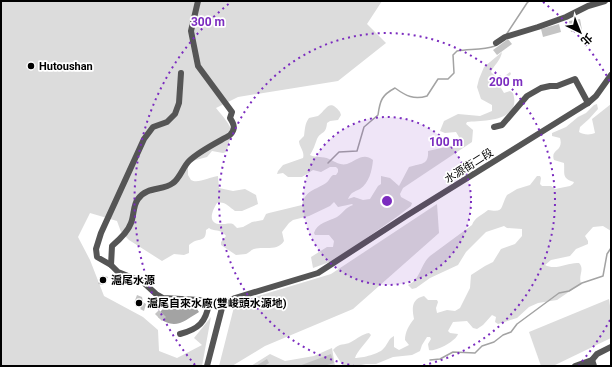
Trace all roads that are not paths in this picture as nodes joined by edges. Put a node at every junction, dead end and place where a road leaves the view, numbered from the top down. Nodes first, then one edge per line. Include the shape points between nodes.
1 (198, 1) edge
2 (605, 1) edge
3 (496, 43) dead end
4 (181, 73) dead end
5 (611, 75) edge
6 (588, 103) junction
7 (494, 127) dead end
8 (111, 264) junction
9 (209, 303) junction
10 (224, 303) junction
11 (180, 334) dead end
12 (611, 347) edge
13 (593, 363) edge
14 (207, 366) edge
15 (575, 366) edge
16 (586, 366) edge

1 - 8 street via 192,31 198,66 232,112 230,118 234,131 195,156 173,183 145,193 137,200 131,224 112,246
2 - 3 street via 505,37
4 - 8 street via 180,103 175,114 167,122 153,127 144,139 101,233 96,249 97,257
5 - 6 street, 水源街二段
6 - 7 street via 575,79 557,86 541,88 527,96 502,125
6 - 10 street, 水源街二段 via 318,273
8 - 9 street via 118,272 143,282 163,298
9 - 10 street
9 - 11 street via 208,313 200,326
10 - 14 street
12 - 13 street via 597,354
13 - 15 street
13 - 16 street

